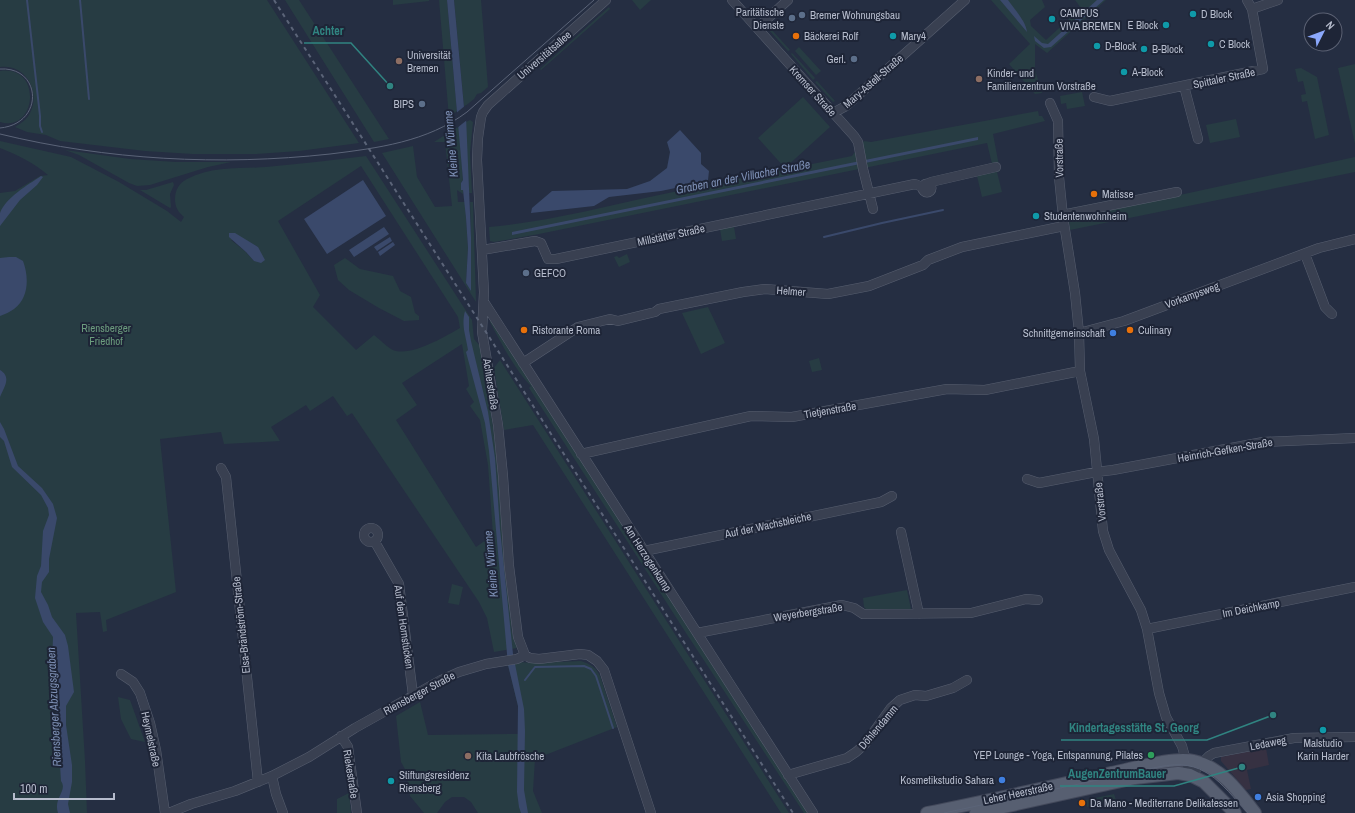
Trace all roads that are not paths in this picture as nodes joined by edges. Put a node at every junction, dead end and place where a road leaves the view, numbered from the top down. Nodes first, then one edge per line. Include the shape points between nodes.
1 (606, 0) edge
2 (732, 0) edge
3 (788, 0) edge
4 (965, 0) edge
5 (1247, 0) edge
6 (1278, 0) edge
7 (1252, 9) junction
8 (756, 28) junction
9 (1184, 86) junction
10 (1094, 98) dead end
11 (1050, 103) dead end
12 (483, 112) joint
13 (833, 113) junction
14 (1198, 139) dead end
15 (996, 167) dead end
16 (1177, 192) dead end
17 (869, 194) junction
18 (873, 209) dead end
19 (1062, 215) junction
20 (1064, 226) junction
21 (1355, 239) edge
22 (482, 250) junction
23 (1305, 254) junction
24 (484, 302) junction
25 (1332, 314) dead end
26 (1079, 333) junction
27 (523, 363) junction
28 (1080, 371) junction
29 (1355, 438) edge
30 (581, 454) junction
31 (221, 468) dead end
32 (1096, 472) junction
33 (1027, 479) dead end
34 (892, 496) dead end
35 (901, 532) dead end
36 (375, 542) dead end
37 (644, 551) junction
38 (1355, 587) edge
39 (1038, 600) dead end
40 (918, 614) junction
41 (1147, 628) junction
42 (697, 633) junction
43 (521, 657) junction
44 (121, 674) dead end
45 (967, 680) dead end
46 (413, 695) junction
47 (341, 736) junction
48 (1355, 737) edge
49 (1186, 759) junction
50 (1202, 763) junction
51 (788, 775) junction
52 (1190, 775) junction
53 (272, 776) junction
54 (258, 782) junction
55 (164, 813) edge
56 (169, 813) edge
57 (283, 813) edge
58 (357, 813) edge
59 (651, 813) edge
60 (813, 813) edge
61 (927, 813) edge
62 (976, 813) edge
63 (1234, 813) edge
64 (1255, 813) edge

1 - 12 street, Universitätsallee via 505,89
2 - 8 street, Kremser Straße
3 - 8 street
4 - 13 street, Mary-Astell-Straße via 846,106
5 - 7 street, Spittaler Straße
6 - 7 street
7 - 9 street, Spittaler Straße via 1263,69
8 - 13 street, Kremser Straße
9 - 10 street, Spittaler Straße via 1110,101
9 - 14 street, Spittaler Straße
11 - 19 street, Vorstraße via 1058,121
12 - 22 street, Achterstraße via 477,160
13 - 17 street, Kremser Straße via 858,142
15 - 17 street via 926,185 915,184
16 - 19 street
17 - 18 street, Kremser Straße
17 - 22 street, Millstätter Straße via 556,259 548,259 540,243 535,241
19 - 20 street, Vorstraße
20 - 26 street, Vorstraße
20 - 27 street, Helmer via 962,247 869,286 828,294 783,289 743,292 659,309 618,321 610,319 578,327
21 - 23 street, Vorkampsweg
22 - 24 street, Achterstraße
23 - 25 street via 1324,306
23 - 26 street, Vorkampsweg via 1124,320
24 - 27 street, Am Herzogenkamp
24 - 43 street, Achterstraße via 482,332 498,425 509,566
26 - 28 street, Vorstraße
27 - 30 street, Am Herzogenkamp
28 - 30 street, Tietjenstraße via 986,390 947,389 792,417 751,416
28 - 32 street, Vorstraße via 1094,439
29 - 32 street, Heinrich-Gefken-Straße via 1263,442
30 - 37 street, Am Herzogenkamp
31 - 54 street, Elsa-Brändström-Straße via 226,477
32 - 33 street, Heinrich-Gefken-Straße via 1039,483
32 - 41 street, Vorstraße via 1103,531 1109,550 1141,610
34 - 37 street, Auf der Wachsbleiche via 881,502
35 - 40 street
36 - 46 street, Auf den Hornstücken via 400,584
37 - 42 street, Am Herzogenkamp
38 - 41 street, Im Deichkamp
39 - 40 street, Weyerbergstraße via 1026,599 971,613
40 - 42 street, Weyerbergstraße via 863,614 842,605
41 - 49 street, Vorstraße via 1166,717
42 - 51 street, Am Herzogenkamp
43 - 46 street, Riensberger Straße via 459,672
43 - 59 street, Riensberger Straße via 539,659 580,654 588,655 597,661 604,670
44 - 55 street, Heymelstraße via 133,682 140,693 150,723
45 - 51 street, Döhlendamm via 953,688 900,700 856,752 847,758
46 - 47 street, Riensberger Straße
47 - 53 street, Riensberger Straße via 309,757
47 - 58 street, Riekestraße via 348,747
48 - 50 street, Ledaweg via 1294,738 1214,753
49 - 50 main road, Leher Heerstraße
49 - 52 street, Vorstraße
49 - 61 main road, Leher Heerstraße
50 - 52 street, Ledaweg
50 - 64 main road, Leher Heerstraße via 1218,772
51 - 60 street, Am Herzogenkamp
52 - 62 main road, Leher Heerstraße via 1171,774 1135,778
52 - 63 main road, Leher Heerstraße via 1204,782
53 - 54 street, Riensberger Straße
53 - 57 street
54 - 56 street, Riensberger Straße

